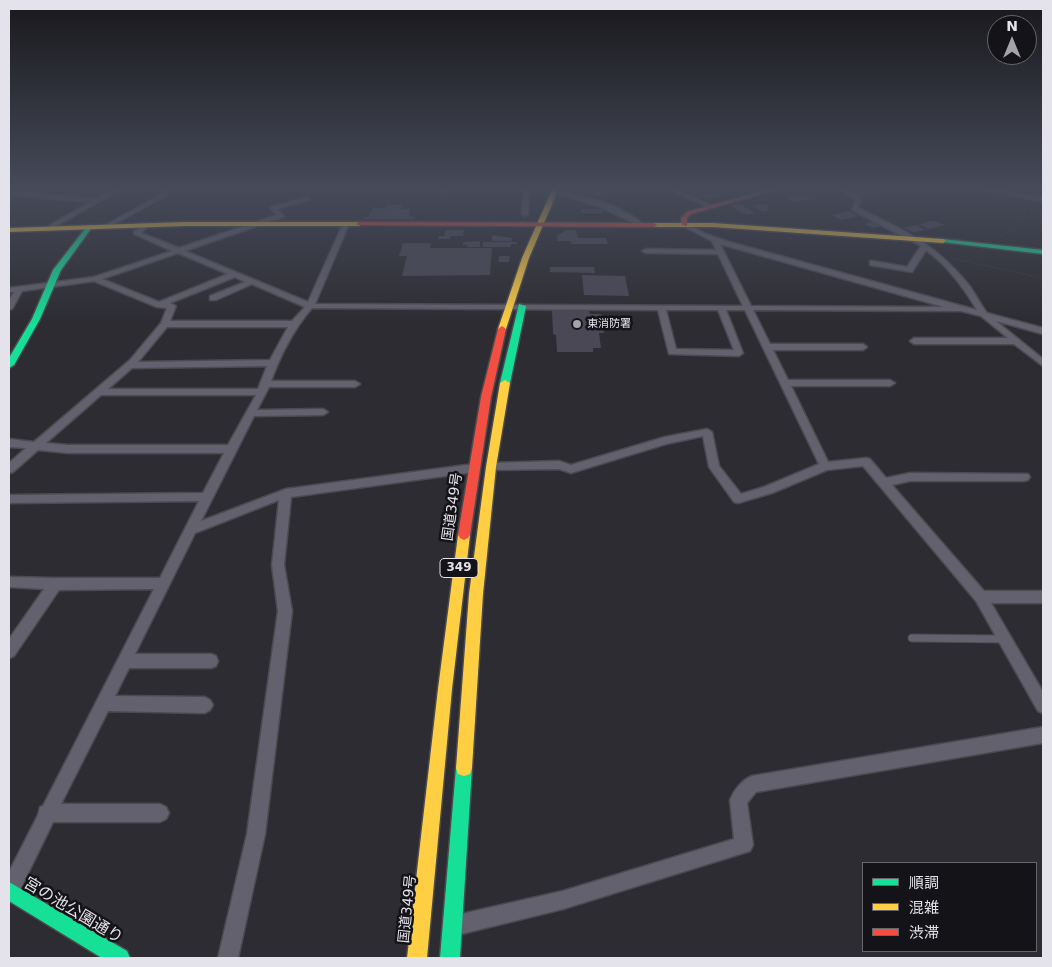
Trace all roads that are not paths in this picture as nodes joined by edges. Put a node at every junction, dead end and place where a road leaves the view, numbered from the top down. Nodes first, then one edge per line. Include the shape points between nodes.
1 (83, 235) edge
2 (141, 235) edge
3 (224, 235) edge
4 (341, 235) edge
5 (538, 235) edge
6 (540, 235) edge
7 (706, 235) edge
8 (872, 235) edge
9 (905, 235) edge
10 (714, 238) junction
11 (911, 238) junction
12 (925, 246) junction
13 (177, 251) junction
14 (646, 251) dead end
15 (720, 252) junction
16 (1043, 252) edge
17 (873, 263) dead end
18 (233, 275) junction
19 (95, 279) junction
20 (251, 282) junction
21 (50, 284) junction
22 (19, 289) junction
23 (9, 290) edge
24 (214, 298) dead end
25 (160, 305) junction
26 (310, 306) junction
27 (9, 307) edge
28 (509, 307) junction
29 (522, 307) junction
30 (661, 307) junction
31 (720, 307) junction
32 (747, 307) junction
33 (959, 308) junction
34 (983, 314) junction
35 (165, 324) junction
36 (294, 324) junction
37 (1043, 332) edge
38 (914, 341) dead end
39 (1016, 341) junction
40 (863, 347) dead end
41 (767, 348) junction
42 (273, 363) junction
43 (1043, 363) edge
44 (9, 365) edge
45 (130, 365) junction
46 (784, 383) junction
47 (890, 383) dead end
48 (355, 384) dead end
49 (264, 388) junction
50 (99, 392) junction
51 (323, 412) dead end
52 (251, 413) junction
53 (9, 443) edge
54 (35, 446) junction
55 (230, 449) junction
56 (491, 466) junction
57 (825, 466) junction
58 (474, 468) junction
59 (9, 469) edge
60 (1024, 477) dead end
61 (884, 484) junction
62 (286, 493) junction
63 (206, 497) junction
64 (9, 498) edge
65 (190, 530) junction
66 (9, 582) edge
67 (55, 584) junction
68 (164, 584) junction
69 (981, 596) junction
70 (1043, 597) edge
71 (912, 638) dead end
72 (1006, 639) junction
73 (9, 651) edge
74 (124, 660) junction
75 (211, 661) dead end
76 (102, 703) junction
77 (205, 704) dead end
78 (1043, 706) edge
79 (1043, 735) edge
80 (46, 813) junction
81 (160, 813) dead end
82 (9, 891) edge
83 (453, 926) junction
84 (120, 958) edge
85 (228, 958) edge
86 (418, 958) edge
87 (450, 958) edge

1 - 21 main road
2 - 13 street
3 - 13 street
4 - 26 street
5 - 28 main road, 国道349号 / 349
6 - 29 main road, 国道349号 / 349
7 - 10 street
8 - 11 main road
9 - 11 street
10 - 15 street
10 - 33 street via 815,270
11 - 12 street
11 - 16 main road
12 - 17 street via 909,270
12 - 34 street via 943,260 966,286
13 - 18 street
13 - 19 street
14 - 15 street
15 - 32 street
18 - 20 street
18 - 25 street
19 - 21 street
19 - 25 street
20 - 24 street
20 - 26 street
21 - 22 street
21 - 44 main road via 36,319
22 - 23 street
22 - 27 street
25 - 35 street via 172,306
26 - 28 street
26 - 36 street
28 - 29 street
28 - 58 main road, 国道349号 / 349 via 487,395
29 - 30 street
29 - 56 main road, 国道349号 / 349 via 502,395
30 - 31 street
30 - 31 street via 672,352 739,353
31 - 32 street
32 - 33 street
32 - 41 street
33 - 34 street
34 - 37 street
34 - 39 street
35 - 36 street
35 - 45 street
36 - 42 street
38 - 39 street
39 - 43 street
40 - 41 street
41 - 46 street
42 - 45 street
42 - 49 street
45 - 50 street
46 - 47 street
46 - 57 street
48 - 49 street
49 - 50 street
49 - 52 street
50 - 54 street
51 - 52 street
52 - 55 street
53 - 54 street
54 - 55 street
54 - 59 street
55 - 63 street
56 - 57 street via 560,465 570,469 707,432 714,468 738,499
56 - 83 main road, 国道349号 / 349 via 476,594
57 - 61 street via 866,462
58 - 62 street
58 - 86 main road, 国道349号 / 349 via 456,596
60 - 61 street via 910,477
61 - 69 street
62 - 65 street
62 - 85 street via 278,565 285,611 256,834
63 - 64 street
63 - 65 street
65 - 68 street
66 - 67 street
67 - 68 street
67 - 73 street
68 - 74 street
69 - 70 street
69 - 72 street
71 - 72 lane
72 - 78 street
74 - 75 street
74 - 76 street
76 - 77 street
76 - 80 street
79 - 83 street via 752,784 738,800 744,845 563,900
80 - 81 street
80 - 82 street
82 - 84 main road, 宮の池公園通り
83 - 87 main road, 国道349号 / 349

